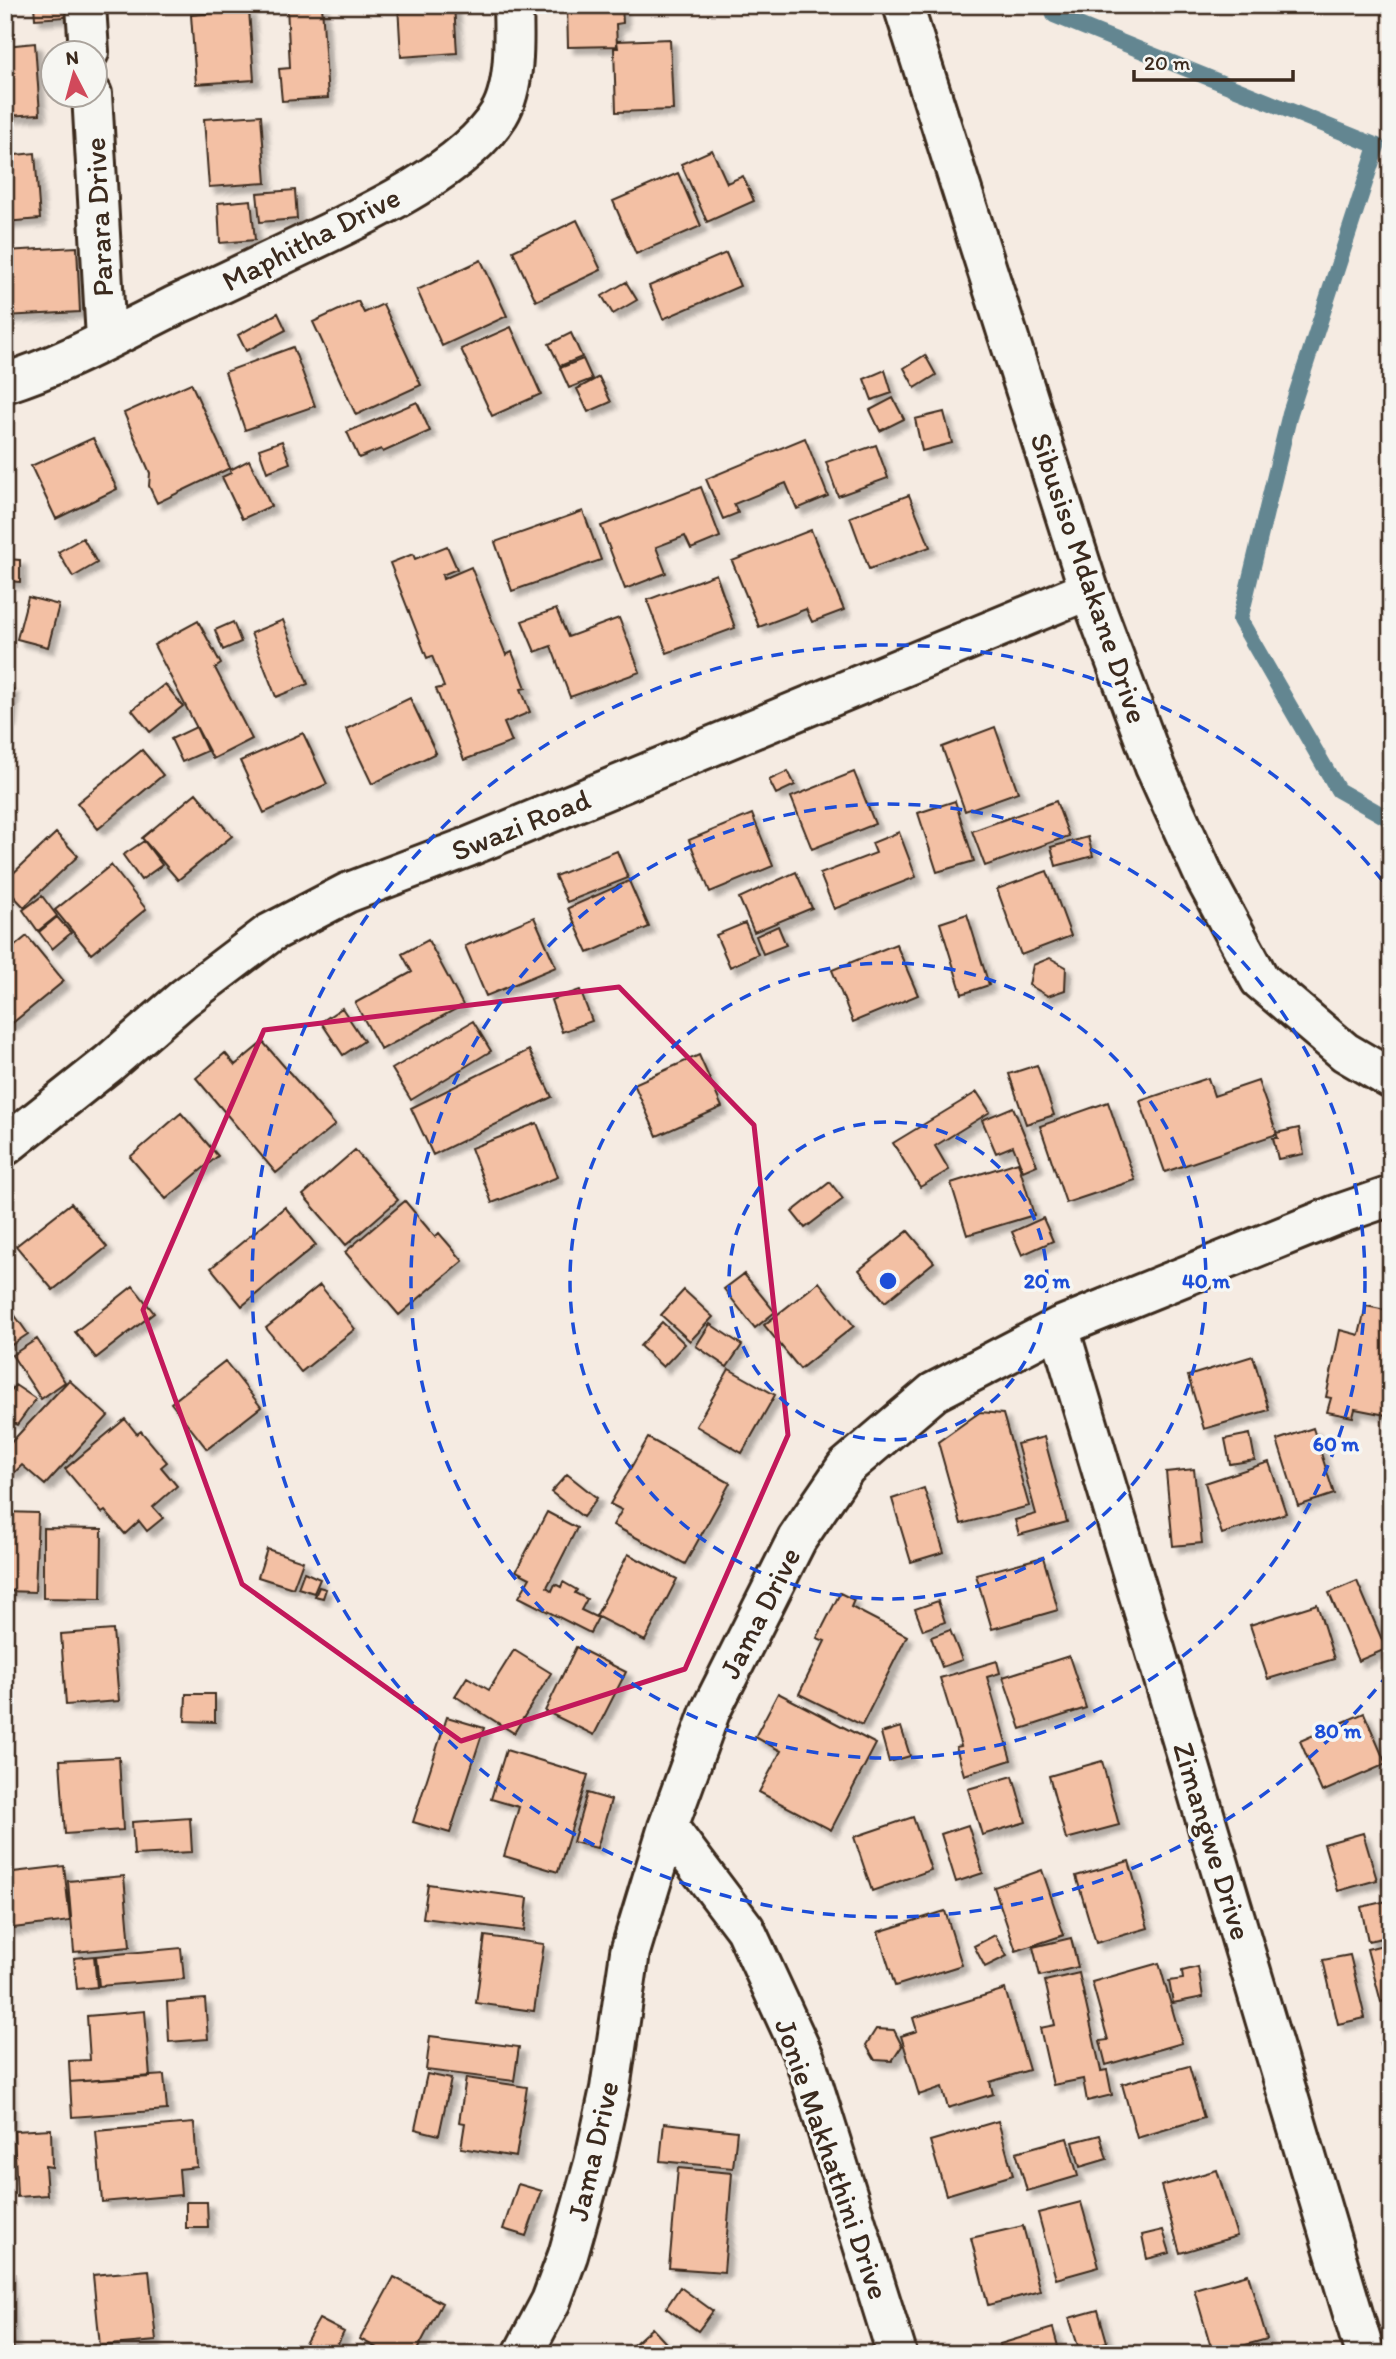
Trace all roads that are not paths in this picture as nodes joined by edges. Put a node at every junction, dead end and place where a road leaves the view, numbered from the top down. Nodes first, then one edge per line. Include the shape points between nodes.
1 (86, 5) edge
2 (513, 5) edge
3 (903, 5) edge
4 (88, 38) edge
5 (93, 108) edge
6 (106, 339) junction
7 (5, 383) edge
8 (1089, 590) junction
9 (1391, 1079) edge
10 (5, 1146) edge
11 (1391, 1196) edge
12 (1059, 1327) junction
13 (668, 1827) junction
14 (523, 2354) edge
15 (897, 2354) edge
16 (1365, 2354) edge

1 - 4 street
2 - 6 street, Maphitha Drive via 514,43 500,113 457,159 380,208
3 - 8 street, Sibusiso Mdakane Drive
5 - 6 street, Parara Drive
6 - 7 street, Maphitha Drive via 44,371
8 - 9 street, Sibusiso Mdakane Drive via 1155,767 1206,880 1260,980 1345,1052
8 - 10 street, Swazi Road via 347,893 270,933
11 - 12 street, Jama Drive
12 - 13 street, Jama Drive via 934,1392 846,1466 797,1539 710,1712
12 - 16 street, Zimangwe Drive
13 - 14 street, Jama Drive via 630,1952 594,2163 551,2301
13 - 15 street, Jonie Makhathini Drive via 745,1929 804,2059

